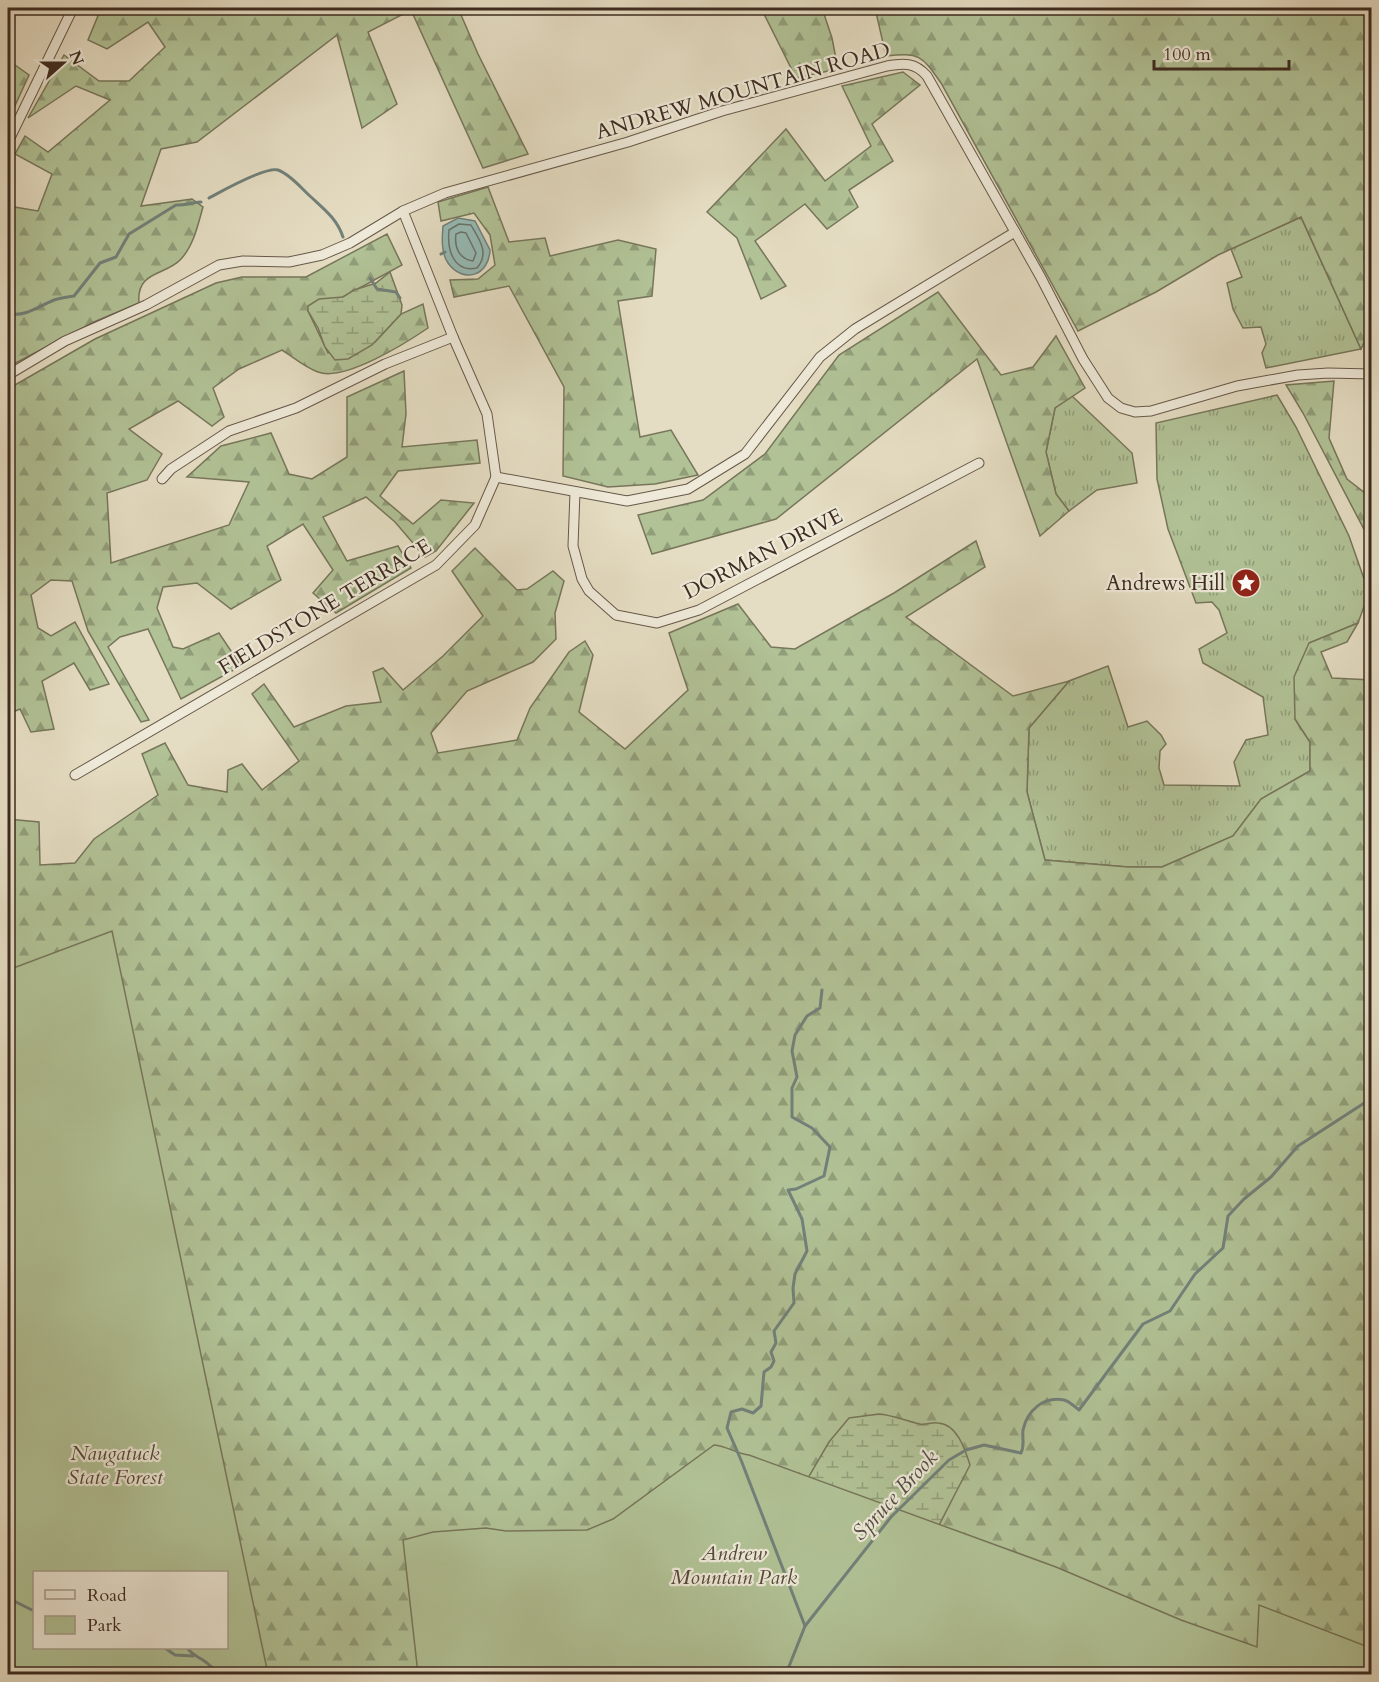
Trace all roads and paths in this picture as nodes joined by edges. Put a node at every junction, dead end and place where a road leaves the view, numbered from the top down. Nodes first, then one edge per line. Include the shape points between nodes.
1 (73, 8) edge
2 (8, 142) edge
3 (403, 211) junction
4 (1015, 232) junction
5 (453, 337) junction
6 (1371, 374) edge
7 (8, 375) edge
8 (979, 463) dead end
9 (496, 477) junction
10 (162, 479) dead end
11 (575, 492) junction
12 (75, 775) dead end

1 - 2 street
3 - 4 street, ANDREW MOUNTAIN ROAD via 454,190 628,142 753,102 906,63 927,76
3 - 5 street
3 - 7 street, ANDREW MOUNTAIN ROAD via 322,255 289,262 233,262 211,268
4 - 6 street, ANDREW MOUNTAIN ROAD via 1083,359 1108,398 1121,408 1151,411 1276,378
4 - 11 street via 855,329 820,357 746,454 688,489 627,501
5 - 9 street via 487,414
5 - 10 street via 385,364 296,408 229,431
8 - 11 street, DORMAN DRIVE via 699,610 657,623 616,615 589,591 573,546
9 - 11 street
9 - 12 street, FIELDSTONE TERRACE via 474,525 436,566

